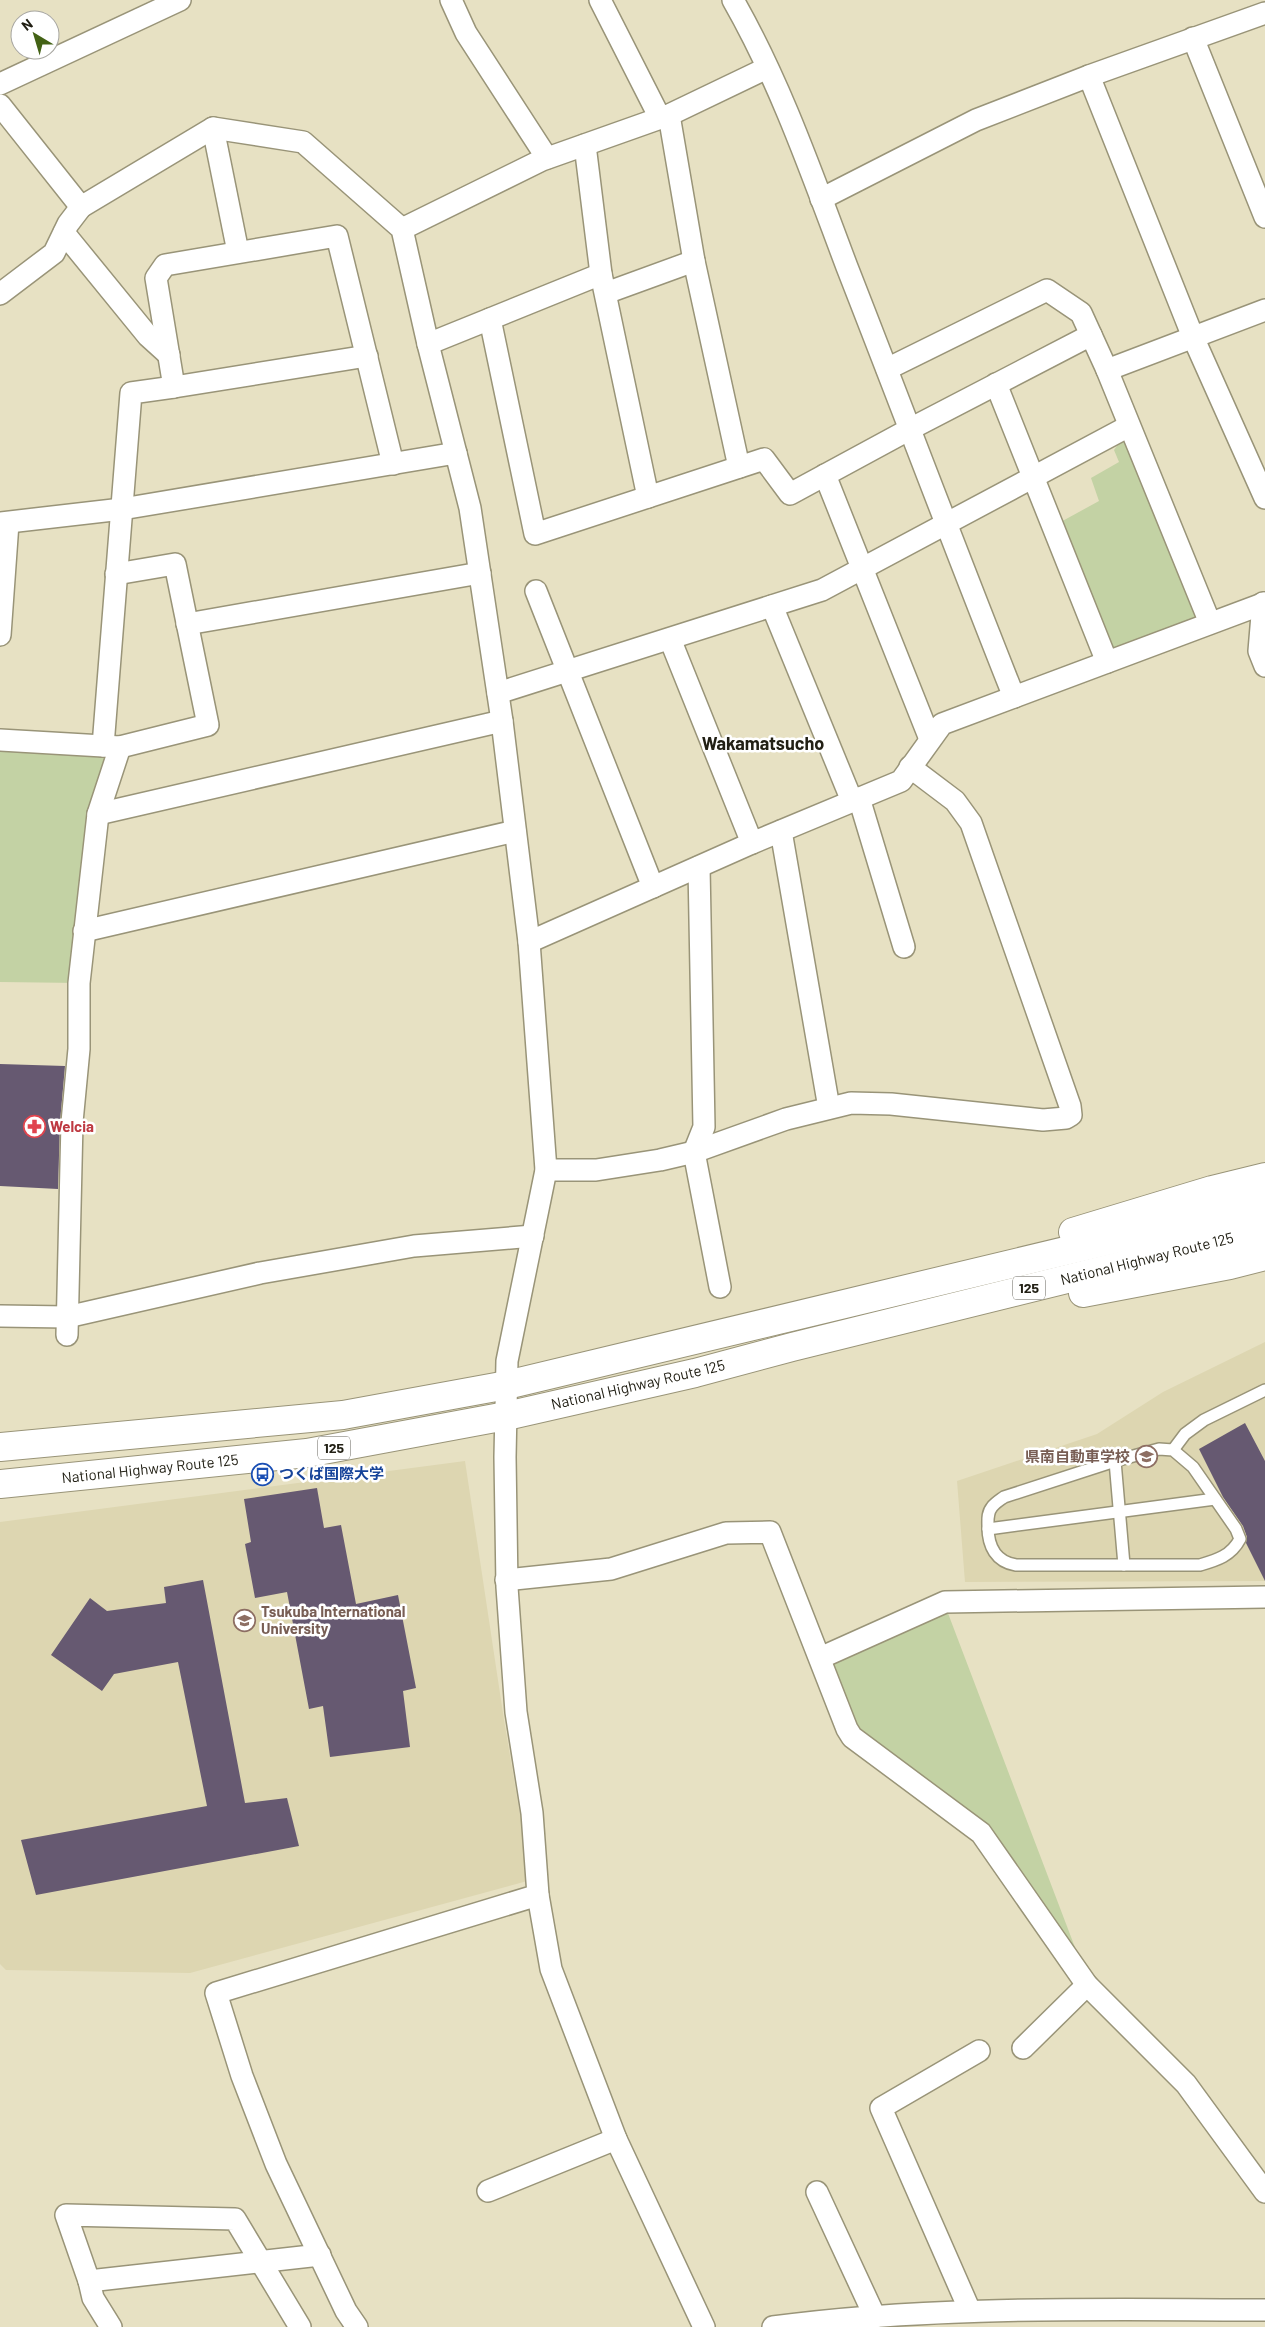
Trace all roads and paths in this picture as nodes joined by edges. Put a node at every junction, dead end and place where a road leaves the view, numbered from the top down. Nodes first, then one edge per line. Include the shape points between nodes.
1 (180, 0) edge
2 (451, 0) edge
3 (600, 0) edge
4 (733, 0) edge
5 (1265, 13) edge
6 (1193, 38) junction
7 (767, 68) junction
8 (1089, 76) junction
9 (0, 84) edge
10 (0, 106) edge
11 (664, 116) junction
12 (213, 128) junction
13 (585, 145) junction
14 (547, 158) junction
15 (821, 199) junction
16 (81, 207) junction
17 (1265, 217) edge
18 (402, 229) junction
19 (64, 233) junction
20 (238, 252) junction
21 (694, 260) junction
22 (604, 283) junction
23 (0, 294) edge
24 (1265, 310) edge
25 (490, 319) junction
26 (1091, 335) junction
27 (1193, 337) junction
28 (428, 344) junction
29 (169, 355) junction
30 (367, 356) junction
31 (887, 369) junction
32 (1107, 370) junction
33 (996, 384) junction
34 (174, 387) junction
35 (1129, 426) junction
36 (910, 429) junction
37 (456, 452) junction
38 (393, 464) junction
39 (739, 468) junction
40 (825, 476) junction
41 (1034, 478) junction
42 (648, 497) junction
43 (1265, 498) edge
44 (122, 508) junction
45 (4, 523) edge
46 (946, 524) junction
47 (862, 569) junction
48 (480, 573) junction
49 (116, 574) junction
50 (536, 591) dead end
51 (1264, 603) edge
52 (772, 606) junction
53 (187, 624) junction
54 (1210, 624) junction
55 (0, 635) edge
56 (670, 639) junction
57 (1107, 662) junction
58 (1265, 666) edge
59 (568, 671) junction
60 (498, 693) junction
61 (1014, 696) junction
62 (502, 721) junction
63 (930, 739) junction
64 (0, 740) edge
65 (112, 747) junction
66 (910, 767) junction
67 (855, 800) junction
68 (98, 814) junction
69 (515, 831) junction
70 (781, 831) junction
71 (752, 843) junction
72 (699, 867) junction
73 (652, 888) junction
74 (84, 931) junction
75 (529, 942) junction
76 (904, 947) dead end
77 (829, 1108) junction
78 (694, 1152) junction
79 (546, 1170) junction
80 (1265, 1177) edge
81 (1265, 1203) edge
82 (1265, 1230) edge
83 (533, 1236) junction
84 (1265, 1256) edge
85 (720, 1287) dead end
86 (805, 1312) junction
87 (0, 1316) edge
88 (67, 1326) junction
89 (792, 1346) junction
90 (507, 1385) junction
91 (1265, 1390) edge
92 (506, 1416) junction
93 (0, 1447) edge
94 (1173, 1450) junction
95 (1115, 1461) junction
96 (0, 1484) edge
97 (1215, 1499) junction
98 (1120, 1512) junction
99 (988, 1529) junction
100 (1124, 1565) junction
101 (506, 1580) junction
102 (1265, 1597) edge
103 (820, 1658) junction
104 (538, 1895) junction
105 (1088, 1985) junction
106 (1023, 2048) dead end
107 (979, 2052) dead end
108 (616, 2139) junction
109 (488, 2191) dead end
110 (817, 2192) dead end
111 (1265, 2192) edge
112 (320, 2255) junction
113 (260, 2262) junction
114 (89, 2281) junction
115 (1265, 2310) edge
116 (970, 2311) junction
117 (875, 2317) junction
118 (111, 2327) edge
119 (300, 2327) edge
120 (357, 2327) edge
121 (704, 2327) edge
122 (773, 2327) edge

1 - 9 street
2 - 14 street via 466,32
3 - 11 street
4 - 7 street
5 - 6 street
6 - 8 street
6 - 17 street
7 - 11 street
7 - 15 street
8 - 15 street via 976,120
8 - 27 street
10 - 16 street
11 - 13 street
11 - 21 street
12 - 16 street
12 - 18 street via 303,142
12 - 20 street
13 - 14 street
13 - 22 street
14 - 18 street
15 - 31 street
16 - 19 street
18 - 28 street
19 - 23 street via 54,253
19 - 29 street via 148,336
20 - 29 street via 165,265 156,278
20 - 30 street via 337,236
21 - 22 street
21 - 39 street
22 - 25 street
22 - 42 street
24 - 27 street
25 - 28 street
25 - 42 street via 534,534
26 - 31 street via 1081,313 1047,290
26 - 32 street
26 - 33 street
27 - 32 street
27 - 43 street
28 - 37 street
29 - 34 street
30 - 34 street
30 - 38 street
31 - 36 street
32 - 35 street
33 - 36 street
33 - 41 street
34 - 44 street via 131,393
35 - 41 street
35 - 54 street
36 - 40 street
36 - 46 street
37 - 38 street
37 - 48 street via 470,508
38 - 44 street
39 - 40 street via 764,459 790,494
39 - 42 street
40 - 47 street
41 - 46 street
41 - 57 street
44 - 45 street
44 - 49 street
45 - 55 street
46 - 47 street
46 - 61 street
47 - 52 street via 822,590
47 - 63 street
48 - 53 street
48 - 60 street
49 - 53 street via 174,564
49 - 65 street
50 - 59 street
51 - 54 street
51 - 58 street via 1259,651
52 - 56 street
52 - 67 street
53 - 65 street via 208,724
54 - 57 street
56 - 59 street
56 - 71 street
57 - 61 street
59 - 60 street
59 - 73 street
60 - 62 street
61 - 63 street via 942,724
62 - 68 street
62 - 69 street
63 - 66 street
64 - 65 street
65 - 68 street
66 - 67 street via 901,781
66 - 77 street via 955,801 971,823 1071,1115 1043,1120 867,1103
67 - 70 street
67 - 76 street
68 - 74 street
69 - 74 street
69 - 75 street
70 - 71 street
70 - 77 street
71 - 72 street
72 - 73 street
72 - 78 street via 704,1127
73 - 75 street
74 - 88 street via 72,1122
75 - 79 street
77 - 78 street via 786,1119
78 - 79 street via 596,1170
78 - 85 street
79 - 83 street
80 - 86 highway, 125 via 1203,1192
81 - 86 highway, National Highway Route 125 / 125
82 - 89 highway, National Highway Route 125 / 125
83 - 88 street via 414,1246 260,1272
83 - 90 street via 507,1361
84 - 89 highway, 125
86 - 90 highway, National Highway Route 125 / 125
87 - 88 street
89 - 92 highway, National Highway Route 125 / 125 via 695,1373
90 - 92 street
90 - 93 highway, National Highway Route 125 / 125 via 343,1416
91 - 94 lane via 1204,1420 1185,1434
92 - 96 highway, National Highway Route 125 / 125 via 307,1453
92 - 101 street
94 - 95 lane via 1159,1449
94 - 97 lane via 1193,1467
95 - 98 lane
95 - 99 lane via 1004,1497 988,1514
97 - 98 lane
97 - 100 lane via 1236,1529 1240,1540 1234,1549 1218,1560 1200,1565
98 - 99 lane
98 - 100 lane
99 - 100 lane via 994,1553 1008,1564
101 - 103 street via 611,1569 726,1533 770,1532
101 - 104 street via 516,1712 532,1813
102 - 103 street via 945,1602
103 - 105 street via 852,1737 981,1834
104 - 108 street via 551,1970
104 - 112 street via 216,1993 242,2076 276,2164
105 - 106 street
105 - 111 street via 1186,2084
107 - 116 street via 881,2108
108 - 109 street
108 - 121 street
110 - 117 street
112 - 113 street
112 - 120 street
113 - 114 street
113 - 114 street via 235,2219 66,2215
113 - 119 street
114 - 118 street via 93,2298
115 - 116 street
116 - 117 street
117 - 122 street

